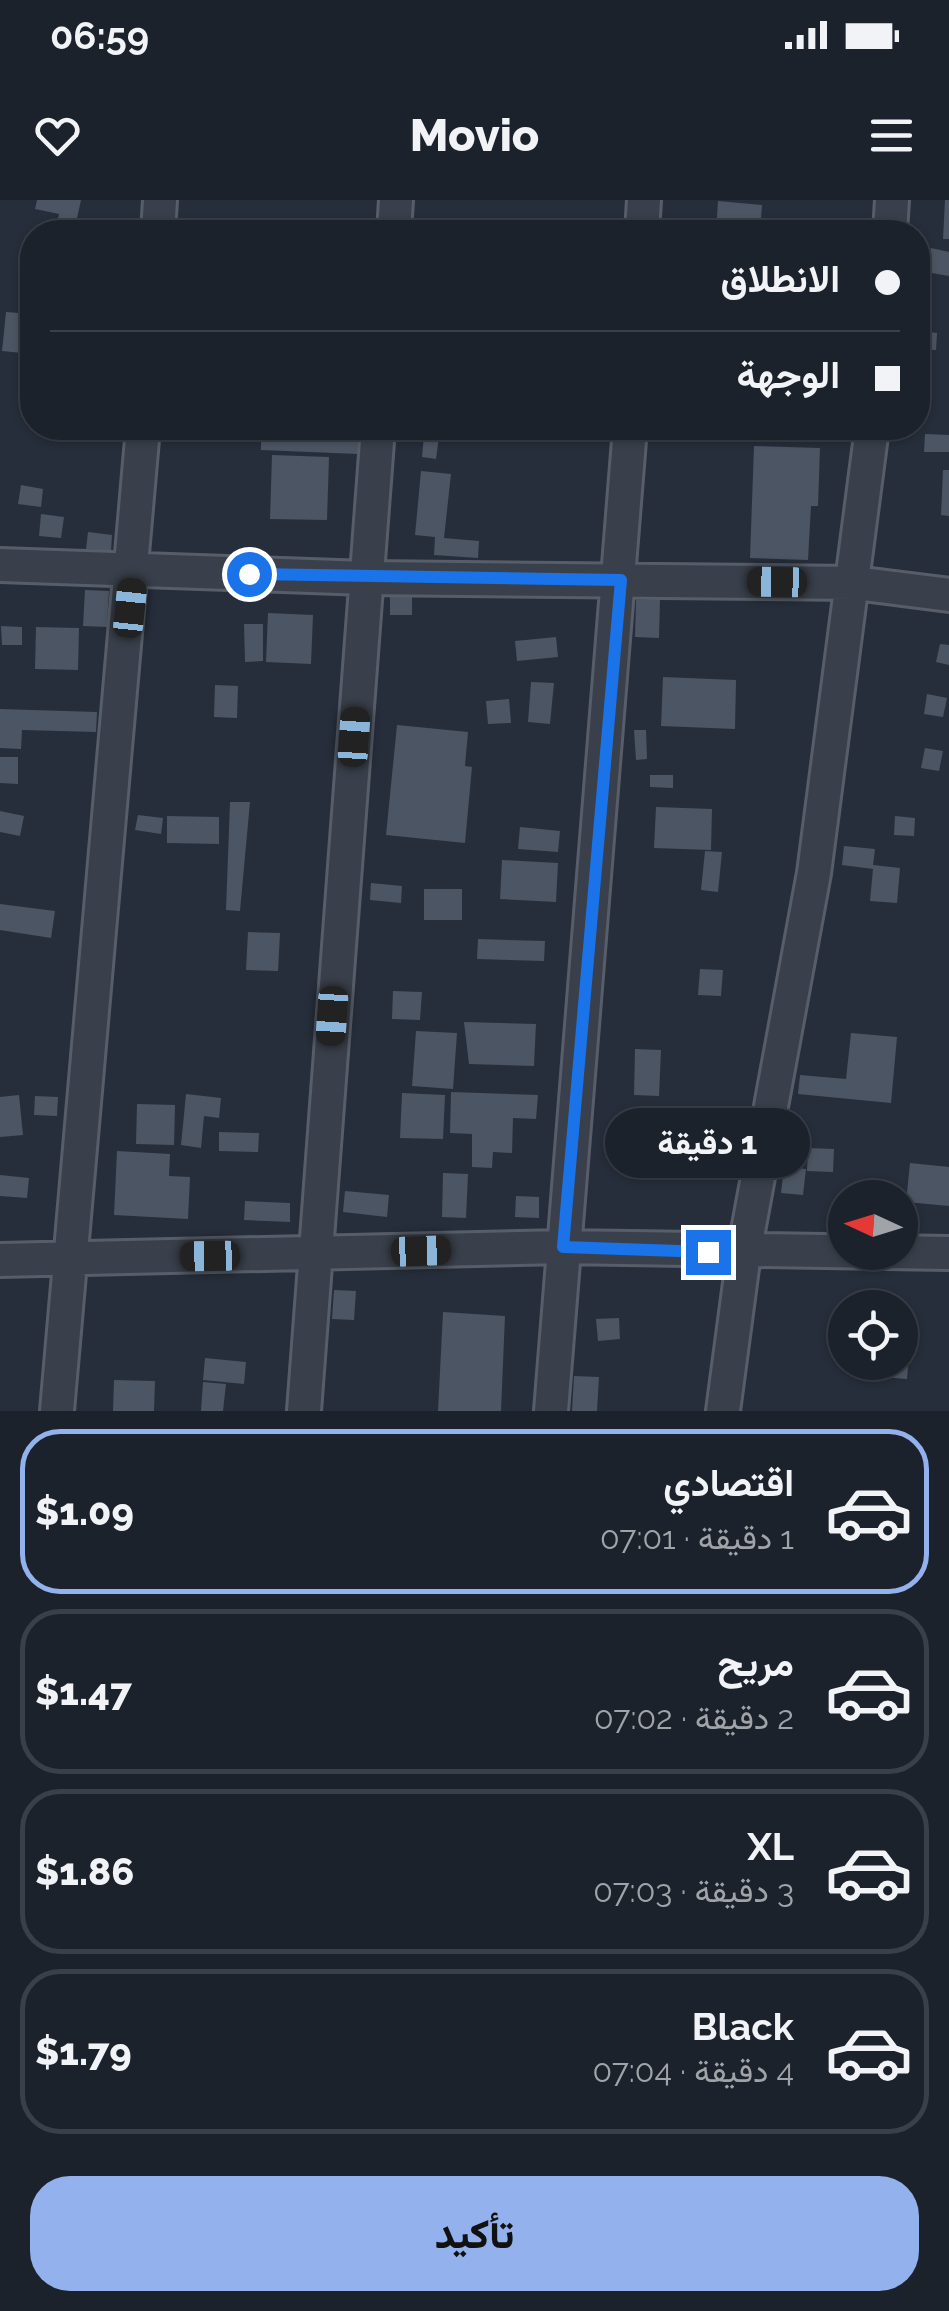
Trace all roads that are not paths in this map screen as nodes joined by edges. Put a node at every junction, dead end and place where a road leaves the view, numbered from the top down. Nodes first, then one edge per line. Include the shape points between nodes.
1 (143, 440) edge
2 (377, 440) edge
3 (629, 440) edge
4 (871, 440) edge
5 (0, 565) edge
6 (133, 570) junction
7 (366, 578) junction
8 (621, 580) junction
9 (855, 584) junction
10 (949, 595) edge
11 (563, 1247) junction
12 (949, 1252) edge
13 (744, 1253) junction
14 (314, 1254) junction
15 (70, 1259) junction
16 (0, 1260) edge
17 (57, 1411) edge
18 (304, 1411) edge
19 (551, 1411) edge
20 (723, 1411) edge

1 - 6 street
2 - 7 street
3 - 8 street
4 - 9 street
5 - 6 street
6 - 7 street
6 - 15 street
7 - 8 street
7 - 14 street
8 - 9 street
8 - 11 street
9 - 10 street
9 - 13 street via 814,873
11 - 13 street
11 - 14 street
11 - 19 street
12 - 13 street
13 - 20 street
14 - 15 street
14 - 18 street
15 - 16 street
15 - 17 street

